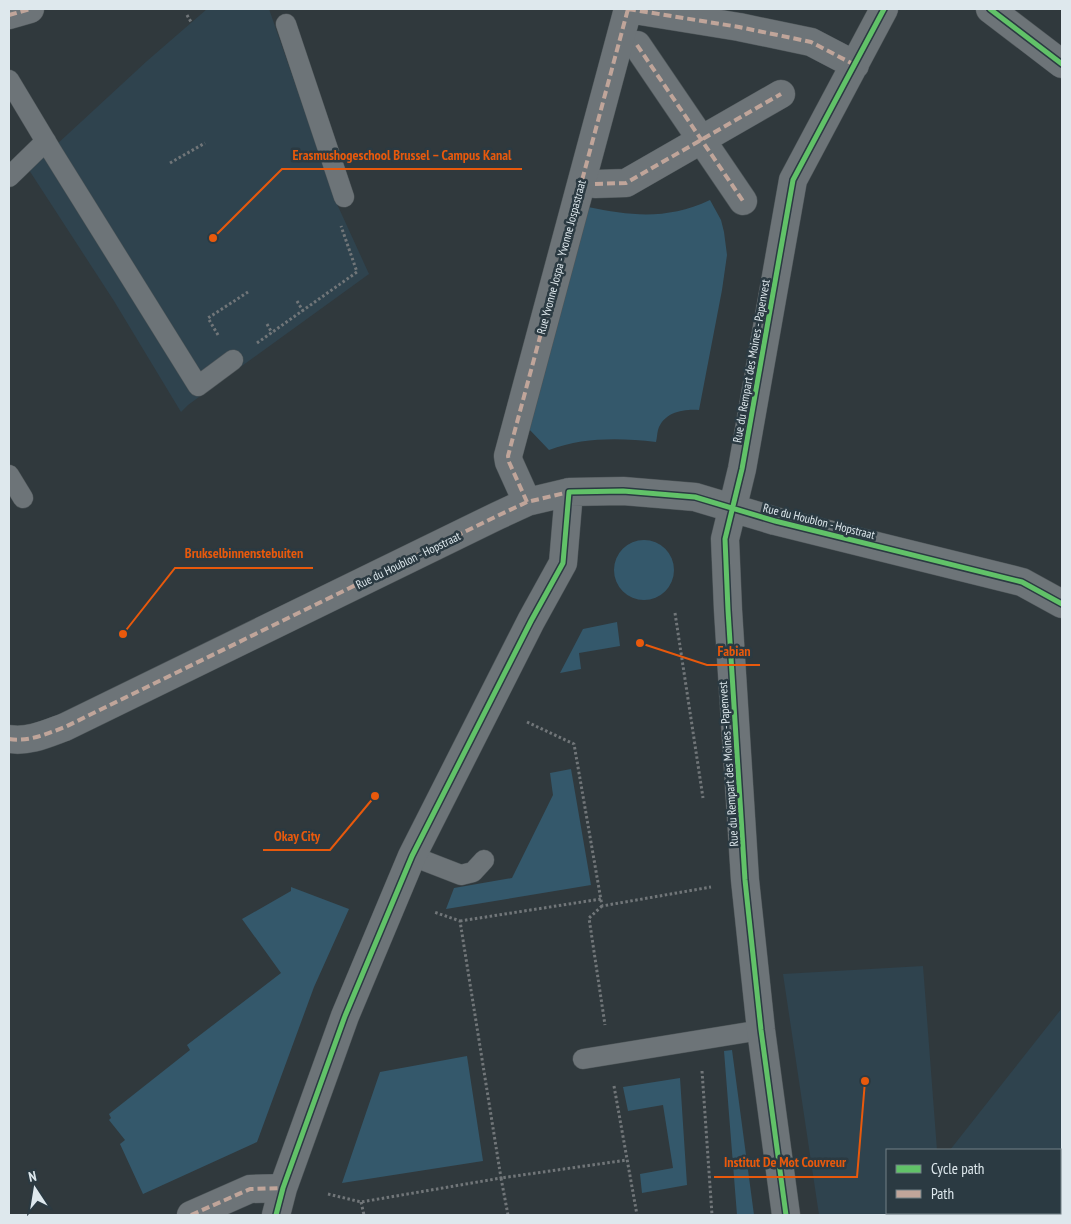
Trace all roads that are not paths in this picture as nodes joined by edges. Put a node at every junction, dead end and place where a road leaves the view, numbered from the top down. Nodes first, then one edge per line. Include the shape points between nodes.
1 (30, 9) edge
2 (628, 9) edge
3 (884, 9) edge
4 (990, 9) edge
5 (9, 15) edge
6 (286, 24) dead end
7 (637, 45) dead end
8 (855, 64) junction
9 (1062, 64) edge
10 (9, 80) edge
11 (781, 94) dead end
12 (702, 140) junction
13 (46, 141) junction
14 (9, 177) edge
15 (595, 184) dead end
16 (344, 197) dead end
17 (742, 201) dead end
18 (231, 356) road end
19 (9, 475) edge
20 (569, 492) junction
21 (23, 498) dead end
22 (527, 502) junction
23 (732, 508) junction
24 (1061, 600) edge
25 (9, 739) edge
26 (412, 856) junction
27 (484, 860) dead end
28 (761, 1030) junction
29 (584, 1059) dead end
30 (283, 1188) junction
31 (190, 1215) edge
32 (276, 1215) edge
33 (786, 1215) edge

1 - 5 street
2 - 8 street via 811,42
2 - 22 street, Rue Yvonne Jospa - Yvonne Jospastraat via 508,456
3 - 8 street, Rue du Rempart des Moines - Papenvest
4 - 9 street
6 - 16 lane
7 - 12 street
8 - 23 street, Rue du Rempart des Moines - Papenvest via 793,180
10 - 13 lane
11 - 12 street
12 - 15 street via 626,183
12 - 17 street
13 - 14 lane
13 - 18 lane via 198,386
19 - 21 lane
20 - 22 street, Rue du Houblon - Hopstraat
20 - 23 street, Rue du Houblon - Hopstraat via 623,491 695,497
20 - 26 street via 563,563
22 - 25 street, Rue du Houblon - Hopstraat via 64,727 30,739
23 - 24 street, Rue du Houblon - Hopstraat via 1022,582
23 - 28 street, Rue du Rempart des Moines - Papenvest via 724,539 745,880
26 - 27 lane via 461,875 474,872
26 - 30 street via 345,1016
28 - 29 lane
28 - 33 street, Rue du Rempart des Moines - Papenvest
30 - 31 street via 250,1189
30 - 32 street

